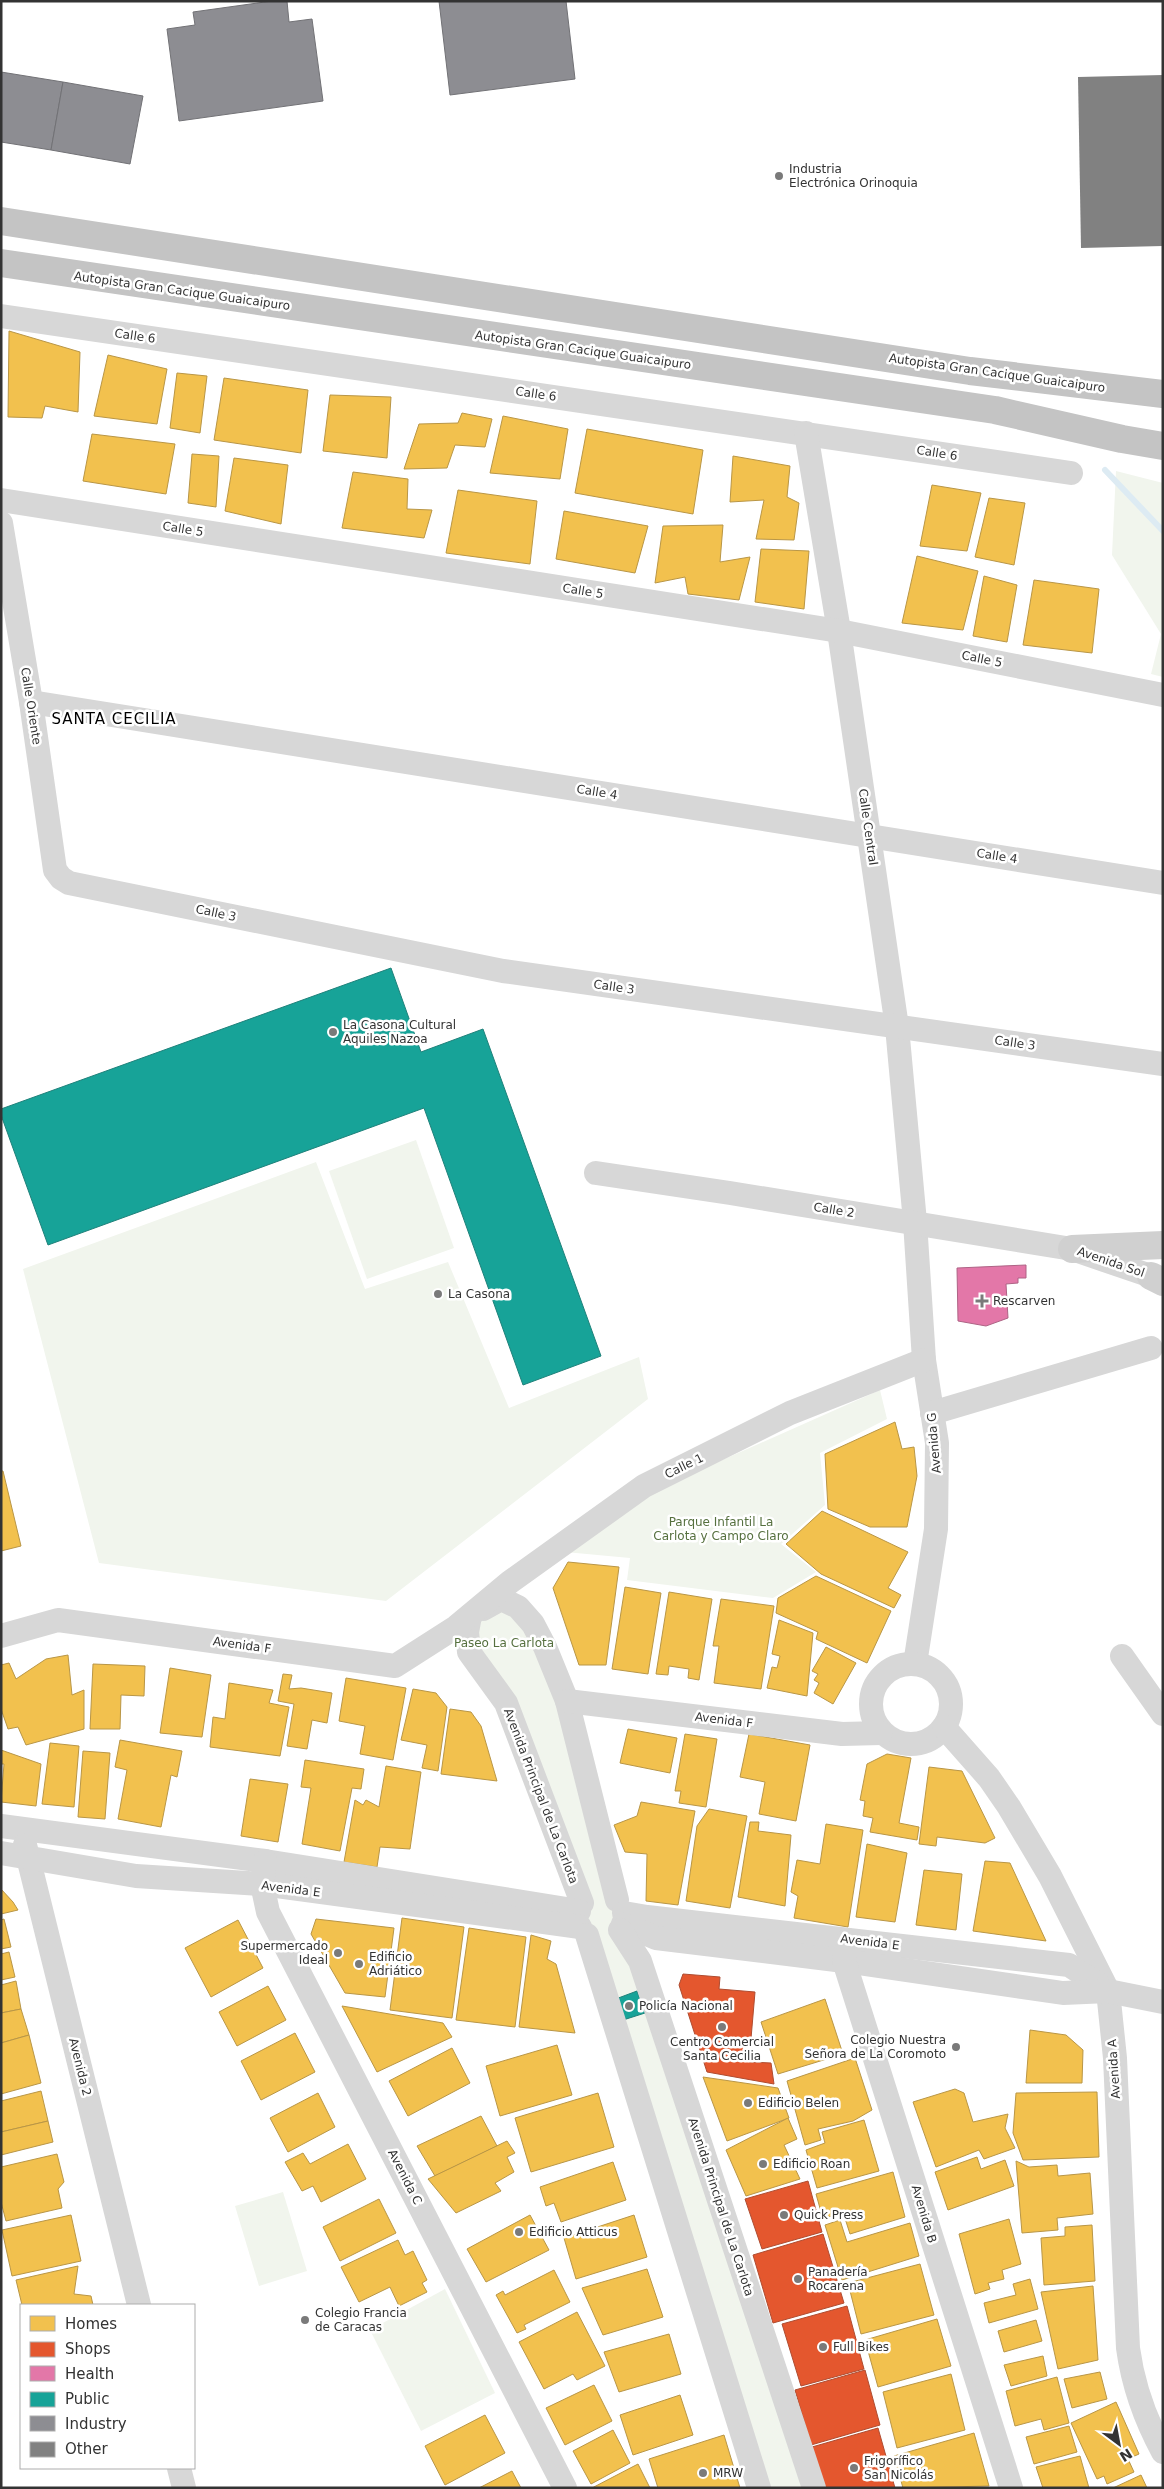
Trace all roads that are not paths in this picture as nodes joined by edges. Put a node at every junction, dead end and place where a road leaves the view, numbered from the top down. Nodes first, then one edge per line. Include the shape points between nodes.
1 (1, 221) edge
2 (1, 263) edge
3 (1, 316) edge
4 (1163, 394) edge
5 (806, 433) junction
6 (1122, 439) junction
7 (1163, 446) edge
8 (1163, 462) edge
9 (1071, 473) dead end
10 (1, 500) edge
11 (1, 524) edge
12 (839, 631) junction
13 (1163, 695) edge
14 (31, 702) junction
15 (869, 836) junction
16 (69, 883) joint
17 (1163, 883) edge
18 (897, 1027) junction
19 (1163, 1064) edge
20 (596, 1173) dead end
21 (915, 1222) junction
22 (1163, 1245) edge
23 (1072, 1249) junction
24 (1159, 1278) edge
25 (1151, 1348) dead end
26 (924, 1360) junction
27 (932, 1413) junction
28 (470, 1616) junction
29 (1, 1636) edge
30 (1122, 1656) dead end
31 (916, 1664) junction
32 (567, 1701) junction
33 (1163, 1714) edge
34 (944, 1727) junction
35 (882, 1732) junction
36 (11, 1827) edge
37 (1, 1853) edge
38 (28, 1859) junction
39 (265, 1861) junction
40 (262, 1884) junction
41 (621, 1917) junction
42 (582, 1919) junction
43 (846, 1950) junction
44 (1108, 1992) junction
45 (1163, 2002) edge
46 (139, 2304) edge
47 (1163, 2452) edge
48 (179, 2469) edge
49 (184, 2488) edge
50 (565, 2488) edge
51 (759, 2488) edge
52 (814, 2488) edge
53 (1011, 2488) edge

1 - 4 highway, Autopista Gran Cacique Guaicaipuro via 970,371
2 - 6 highway, Autopista Gran Cacique Guaicaipuro via 995,410
3 - 5 street, Calle 6
5 - 9 street, Calle 6
5 - 12 street, Calle Central
6 - 7 highway, Autopista Gran Cacique Guaicaipuro
6 - 8 highway
10 - 12 street, Calle 5
11 - 14 street, Calle Oriente
12 - 13 street, Calle 5
12 - 15 street, Calle Central
14 - 15 street, Calle 4
14 - 16 street, Calle Oriente via 55,870
15 - 17 street, Calle 4
15 - 18 street, Calle Central
16 - 18 street, Calle 3 via 502,972
18 - 19 street, Calle 3
18 - 21 street, Calle Central
20 - 21 street, Calle 2
21 - 23 street, Calle 2
21 - 26 street, Avenida G
22 - 23 main road
23 - 24 street, Avenida Sol
25 - 27 street
26 - 27 street, Avenida G
26 - 28 street, Calle 1 via 790,1413 658,1478 510,1582
27 - 31 street, Avenida G via 936,1443 936,1528
28 - 29 street, Avenida F via 395,1666 58,1620
28 - 32 street, Avenida Principal de La Carlota via 502,1599 518,1607 540,1634
28 - 42 street, Avenida Principal de La Carlota via 467,1632 469,1652 506,1703
30 - 33 street
31 - 34 street via 930,1668 942,1678 949,1691 951,1710
31 - 35 street via 891,1668 874,1687 871,1711 874,1723
32 - 35 street, Avenida F via 842,1734
32 - 41 street, Avenida Principal de La Carlota
34 - 35 street via 936,1736 914,1744 902,1744
34 - 44 street, Avenida A via 989,1778 1009,1807 1050,1876
36 - 38 street, Avenida 2
36 - 39 street, Avenida E
37 - 38 street, Avenida E
38 - 40 street, Avenida E via 136,1876
38 - 46 street, Avenida 2
39 - 40 street, Avenida C
39 - 42 street, Avenida E
40 - 42 street, Avenida E
40 - 50 street, Avenida C via 272,1919
41 - 42 street via 607,1939 596,1940
41 - 42 street via 609,1895 597,1894
41 - 43 street, Avenida E
41 - 52 street, Avenida Principal de La Carlota via 640,1961
42 - 51 street, Avenida Principal de La Carlota
43 - 44 street, Avenida E via 1070,1965
43 - 53 street, Avenida B
44 - 45 street, Avenida E
44 - 47 street, Avenida A via 1115,2058 1128,2348 1140,2403
48 - 49 street

